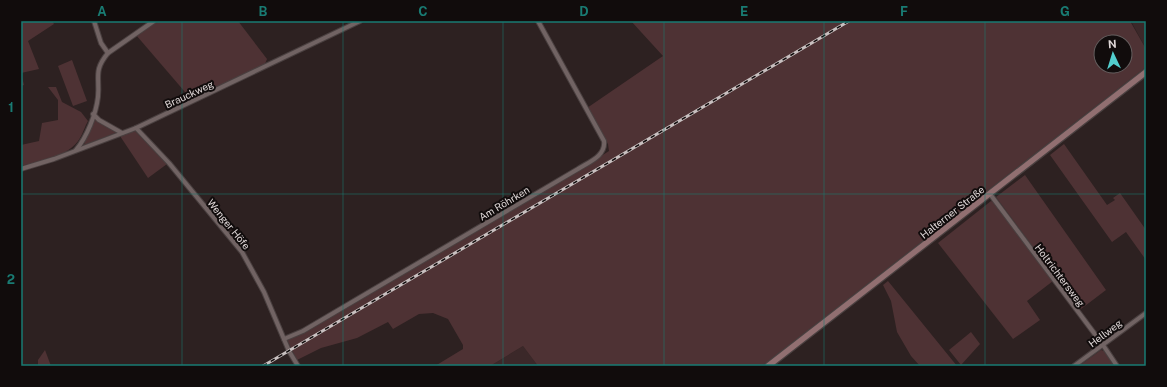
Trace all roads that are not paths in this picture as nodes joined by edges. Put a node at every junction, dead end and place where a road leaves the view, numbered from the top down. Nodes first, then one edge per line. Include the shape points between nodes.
1 (94, 21) edge
2 (154, 21) edge
3 (360, 21) edge
4 (538, 21) edge
5 (108, 53) junction
6 (1146, 72) edge
7 (93, 114) junction
8 (136, 128) junction
9 (122, 133) junction
10 (76, 150) junction
11 (21, 169) edge
12 (990, 194) junction
13 (1146, 313) edge
14 (284, 339) junction
15 (1103, 345) junction
16 (298, 366) edge
17 (768, 366) edge
18 (1074, 366) edge
19 (1116, 366) edge

1 - 5 street via 101,43
2 - 5 street
3 - 8 street, Brauckweg
4 - 14 street, Am Röhrken via 604,141 603,151 578,169 303,331
5 - 7 street via 97,72 98,96
6 - 12 main road, Halterner Straße
7 - 9 street
7 - 10 street via 86,136
8 - 9 street, Brauckweg
8 - 14 street, Wenger Höfe via 169,163 242,252 264,292
9 - 10 street, Brauckweg
10 - 11 street, Brauckweg
12 - 15 street, Holtrichtersweg
12 - 17 main road, Halterner Straße
13 - 15 street, Hellweg
14 - 16 street, Wenger Höfe
15 - 18 street, Hellweg
15 - 19 street, Holtrichtersweg

